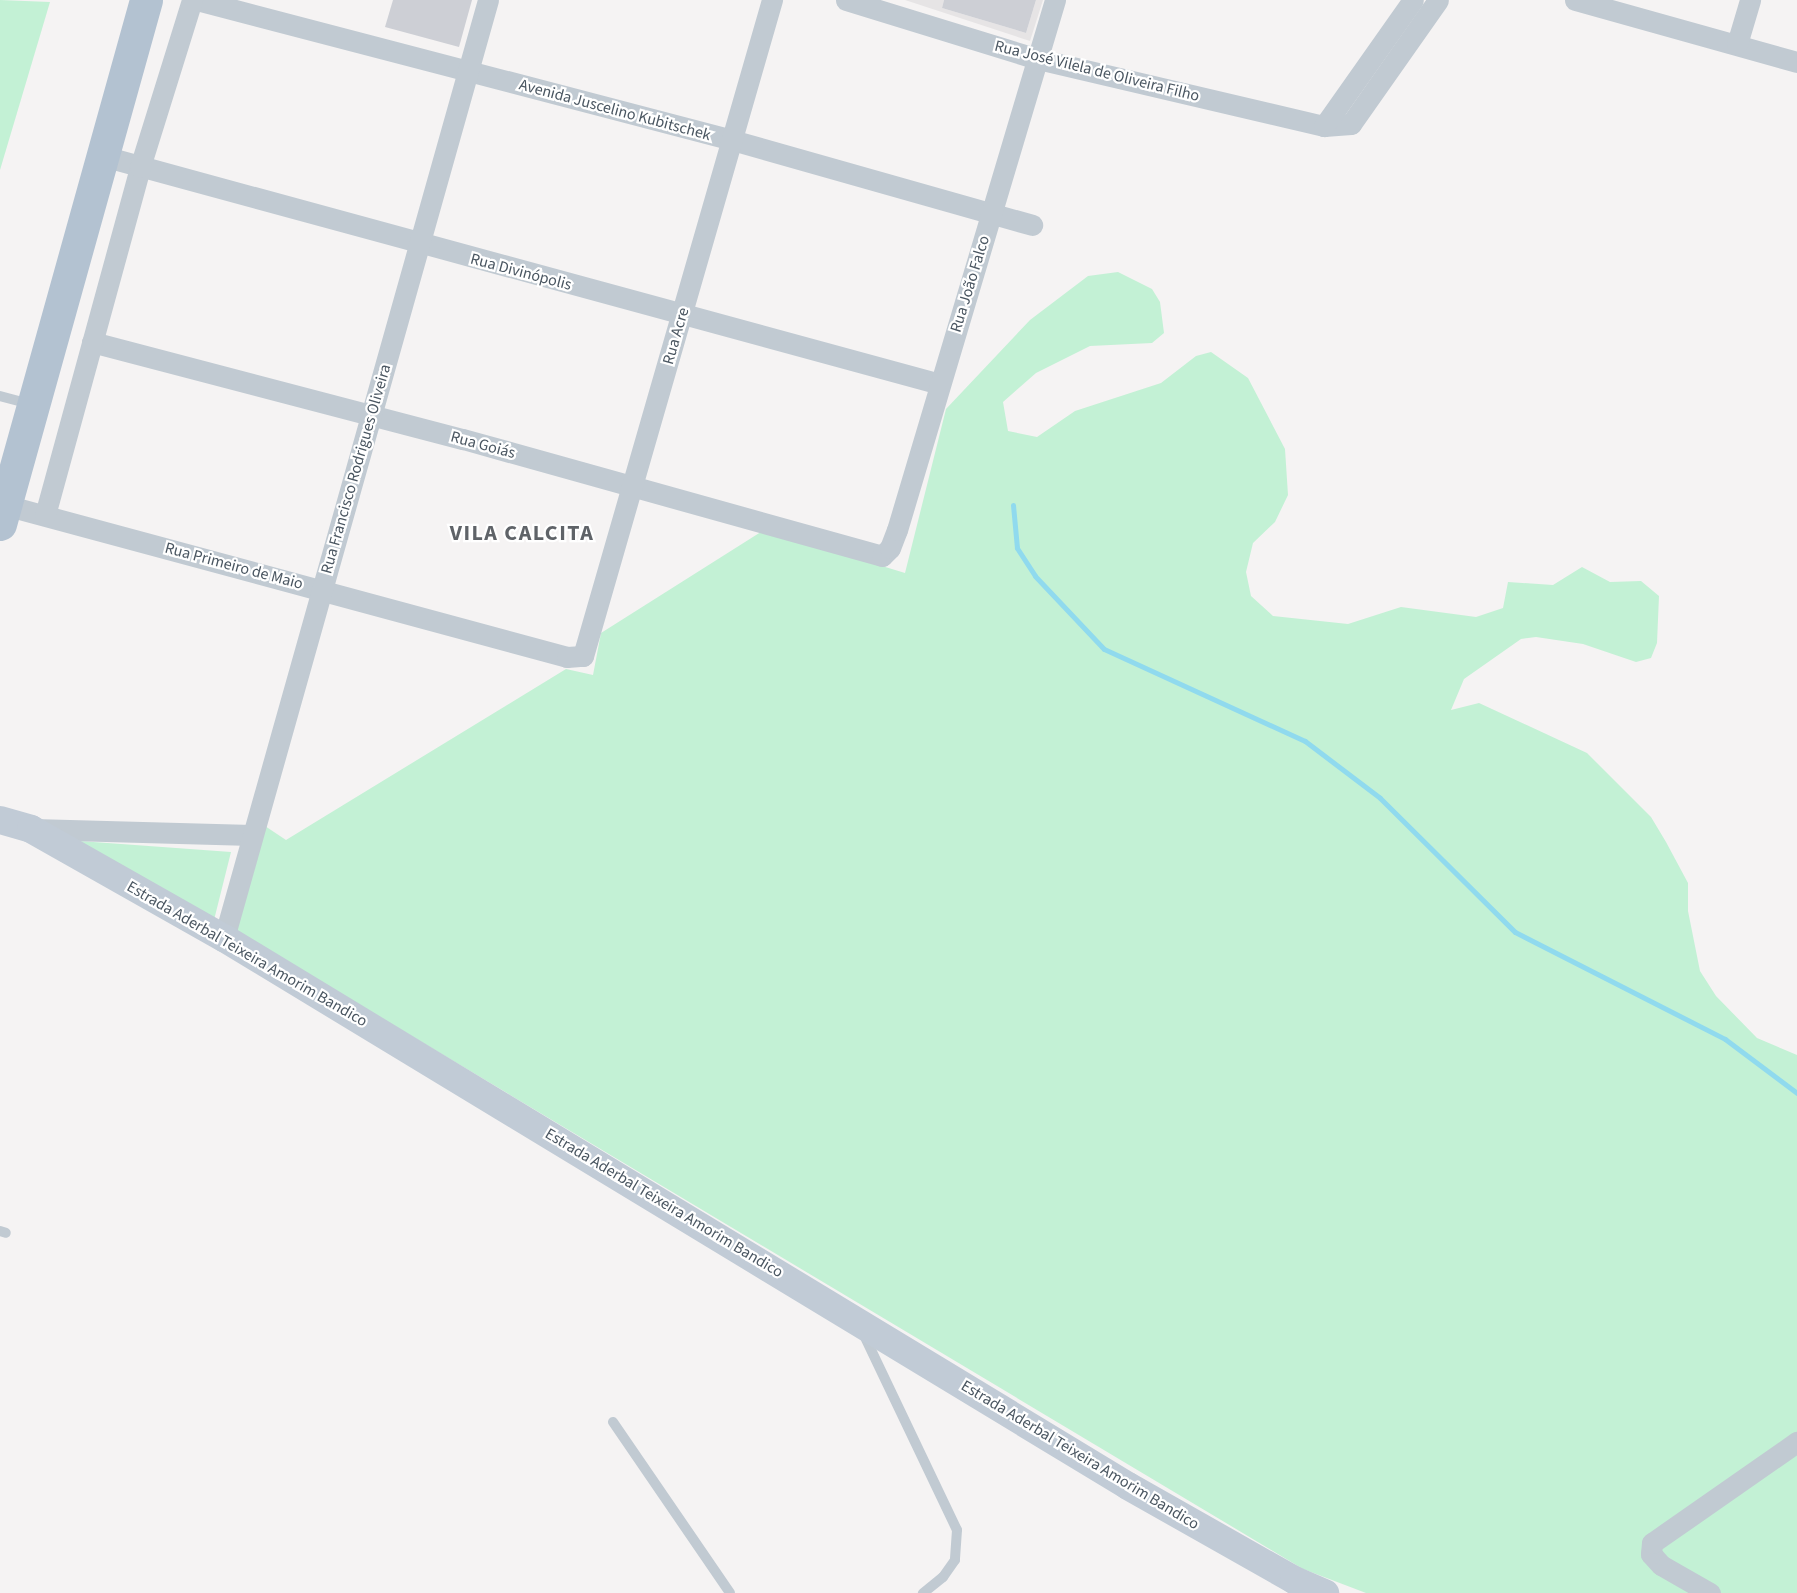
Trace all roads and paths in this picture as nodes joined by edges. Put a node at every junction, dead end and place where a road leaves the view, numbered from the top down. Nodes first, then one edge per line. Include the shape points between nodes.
1 (146, 0) edge
2 (192, 0) edge
3 (197, 0) edge
4 (488, 0) edge
5 (772, 0) edge
6 (846, 0) edge
7 (1055, 0) edge
8 (1413, 0) edge
9 (1438, 0) edge
10 (1575, 0) edge
11 (1750, 0) edge
12 (1641, 8) edge
13 (1737, 44) junction
14 (1038, 59) junction
15 (1797, 62) edge
16 (468, 71) junction
17 (1324, 126) junction
18 (732, 140) junction
19 (103, 156) junction
20 (140, 167) junction
21 (991, 213) junction
22 (1032, 225) dead end
23 (419, 244) junction
24 (681, 316) junction
25 (92, 342) junction
26 (940, 384) junction
27 (0, 396) edge
28 (33, 405) junction
29 (371, 415) junction
30 (634, 486) junction
31 (2, 510) edge
32 (45, 515) junction
33 (872, 556) joint
34 (321, 589) junction
35 (567, 657) joint
36 (0, 820) edge
37 (31, 829) junction
38 (252, 835) junction
39 (224, 938) junction
40 (858, 1322) junction
41 (613, 1422) dead end
42 (1797, 1442) edge
43 (730, 1593) edge
44 (923, 1593) edge
45 (1324, 1593) edge
46 (1710, 1593) edge

1 - 19 main road
2 - 20 street
3 - 16 street, Avenida Juscelino Kubitschek
4 - 16 street, Rua Francisco Rodrigues Oliveira
5 - 18 street, Rua Acre
6 - 14 street, Rua José Vilela de Oliveira Filho
7 - 14 street, Rua João Falco
8 - 17 street
9 - 17 street, Rua José Vilela de Oliveira Filho via 1351,124
10 - 12 street
11 - 13 street
12 - 13 street
13 - 15 street
14 - 17 street, Rua José Vilela de Oliveira Filho
14 - 21 street, Rua João Falco
16 - 18 street, Avenida Juscelino Kubitschek
16 - 23 street, Rua Francisco Rodrigues Oliveira
18 - 21 street, Avenida Juscelino Kubitschek
18 - 24 street, Rua Acre
19 - 20 street, Rua Divinópolis
19 - 28 main road
20 - 23 street, Rua Divinópolis
20 - 25 street
21 - 22 street, Avenida Juscelino Kubitschek
21 - 26 street, Rua João Falco
23 - 24 street, Rua Divinópolis
23 - 29 street, Rua Francisco Rodrigues Oliveira
24 - 26 street, Rua Divinópolis
24 - 30 street, Rua Acre
25 - 29 street, Rua Goiás
25 - 32 street
26 - 33 street, Rua João Falco via 890,548 882,556
27 - 28 lane
28 - 31 main road
29 - 30 street, Rua Goiás
29 - 34 street, Rua Francisco Rodrigues Oliveira
30 - 33 street, Rua Goiás
30 - 35 street, Rua Acre via 586,652 579,657
31 - 32 street, Rua Primeiro de Maio
32 - 34 street, Rua Primeiro de Maio
34 - 35 street, Rua Primeiro de Maio
34 - 38 street, Rua Francisco Rodrigues Oliveira
36 - 37 main road, Estrada Aderbal Teixeira Amorim Bandico
37 - 38 street
37 - 39 main road, Estrada Aderbal Teixeira Amorim Bandico
38 - 39 street, Rua Francisco Rodrigues Oliveira
39 - 40 main road, Estrada Aderbal Teixeira Amorim Bandico
40 - 44 lane via 957,1530 955,1560 943,1577
40 - 45 main road, Estrada Aderbal Teixeira Amorim Bandico via 1128,1486
41 - 43 lane
42 - 46 street via 1652,1543 1652,1554 1660,1565

